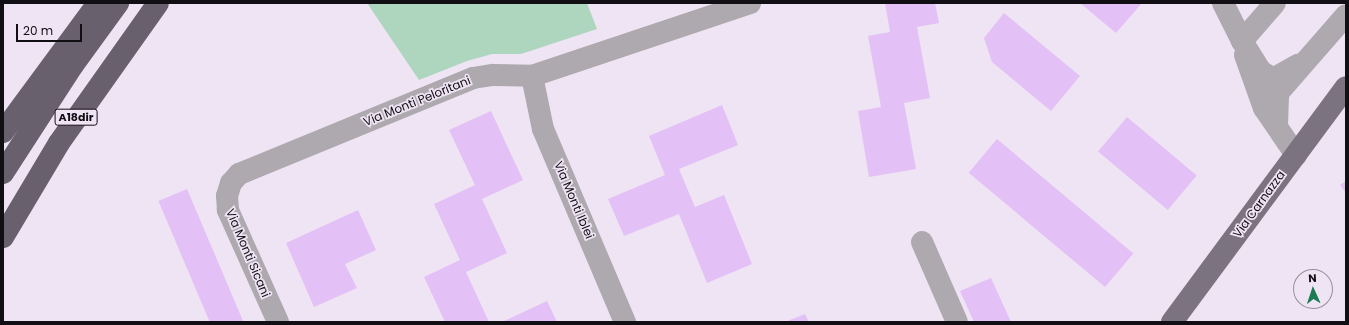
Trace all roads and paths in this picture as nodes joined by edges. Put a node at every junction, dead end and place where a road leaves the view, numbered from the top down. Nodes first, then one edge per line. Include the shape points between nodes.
1 (98, 3) edge
2 (118, 3) edge
3 (158, 3) edge
4 (750, 3) edge
5 (1223, 3) edge
6 (1275, 3) edge
7 (1346, 15) edge
8 (1242, 40) junction
9 (1308, 60) junction
10 (532, 76) junction
11 (1346, 87) edge
12 (1277, 125) junction
13 (3, 132) edge
14 (1296, 155) junction
15 (3, 173) edge
16 (231, 183) joint
17 (3, 238) edge
18 (922, 242) dead end
19 (278, 322) edge
20 (625, 322) edge
21 (957, 322) edge
22 (1172, 322) edge

1 - 13 highway
2 - 15 highway, A18dir via 73,64
3 - 17 highway, A18dir via 59,143
4 - 10 street, Via Monti Peloritani
5 - 8 street
6 - 8 street
7 - 9 street
8 - 9 street via 1254,62 1270,77 1287,72
8 - 12 street via 1246,62 1264,108
9 - 12 street via 1278,92
10 - 16 street, Via Monti Peloritani via 493,75 473,78 248,169
10 - 20 street, Via Monti Iblei via 543,129
11 - 14 main road, Via Carnazza
12 - 14 street
14 - 22 main road, Via Carnazza
16 - 19 street, Via Monti Sicani via 227,196 228,210
18 - 21 street

